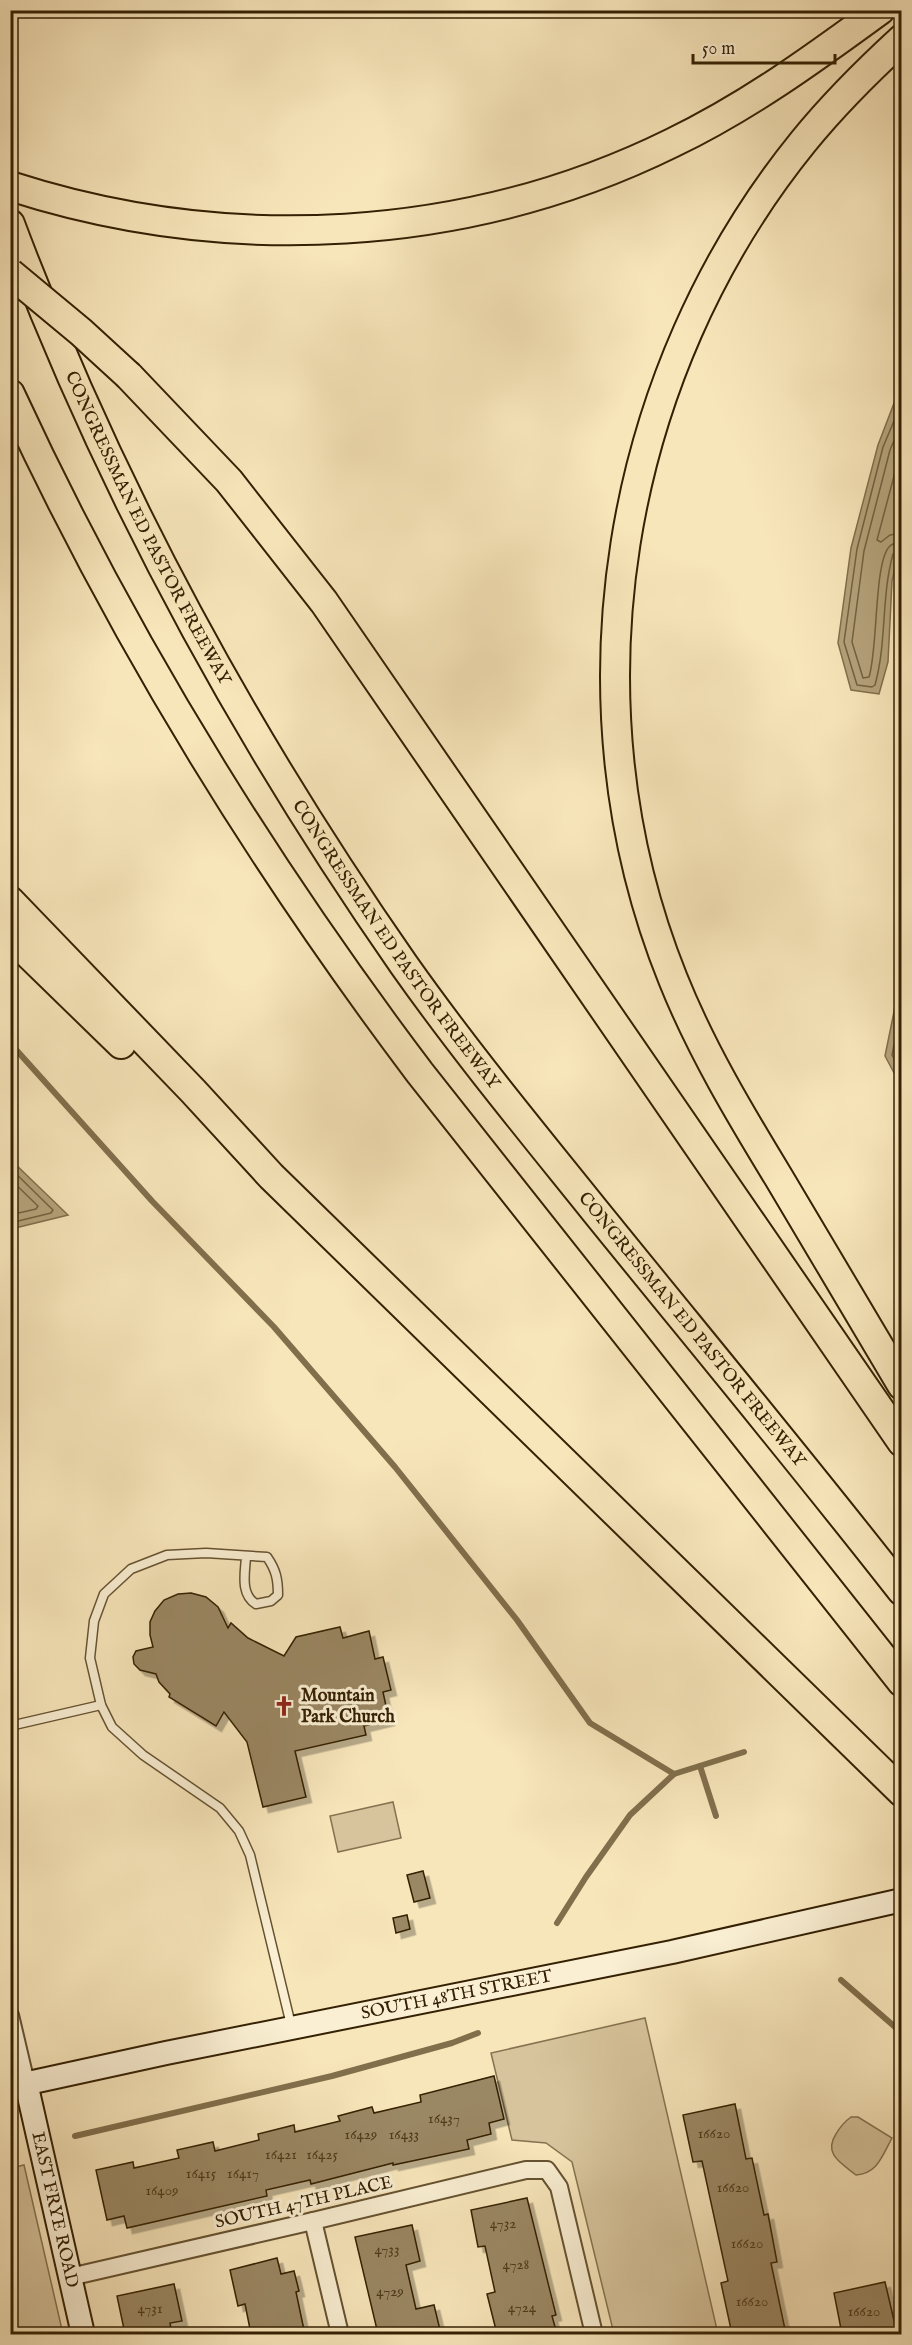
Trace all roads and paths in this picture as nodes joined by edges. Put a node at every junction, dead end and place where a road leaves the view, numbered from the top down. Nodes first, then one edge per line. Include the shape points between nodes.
1 (879, 10) edge
2 (902, 39) edge
3 (10, 186) edge
4 (10, 224) edge
5 (10, 273) edge
6 (10, 394) edge
7 (10, 901) edge
8 (10, 936) edge
9 (271, 1176) junction
10 (902, 1385) edge
11 (902, 1442) edge
12 (246, 1557) junction
13 (902, 1591) edge
14 (902, 1682) edge
15 (102, 1705) junction
16 (10, 1726) edge
17 (902, 1792) edge
18 (899, 1900) edge
19 (10, 2015) edge
20 (292, 2029) junction
21 (18, 2085) edge
22 (313, 2221) junction
23 (70, 2277) junction
24 (83, 2334) edge
25 (340, 2334) edge
26 (594, 2334) edge

1 - 3 highway via 784,79 710,124 635,161 530,197 459,215 353,229 278,231 164,223 70,204
2 - 10 highway via 843,96 780,172 727,254 689,327 651,427 632,501 617,604 615,679 618,750 631,836 651,918 673,978 732,1099
4 - 13 highway, CONGRESSMAN ED PASTOR FREEWAY via 92,423 147,538 224,683 326,851 405,967 468,1050
5 - 11 highway, bridge via 129,376 228,481 324,602
6 - 14 highway via 85,548 151,669 298,903 378,1018
7 - 9 highway
8 - 9 highway via 180,1102
9 - 17 highway
12 - 12 lane via 267,1557 276,1570 278,1595 271,1601 256,1604 247,1595
12 - 15 lane via 167,1555 131,1569 104,1594 94,1621 90,1658
15 - 16 lane
15 - 20 lane via 112,1727 128,1743 220,1808 239,1831 250,1855
18 - 20 street, SOUTH 48TH STREET via 730,1940
19 - 21 street, EAST FRYE ROAD
20 - 21 street, SOUTH 48TH STREET
21 - 23 street, EAST FRYE ROAD
22 - 23 street, SOUTH 47TH PLACE
22 - 25 street
22 - 26 street, SOUTH 47TH PLACE via 525,2170 547,2170 559,2187
23 - 24 street, EAST FRYE ROAD

